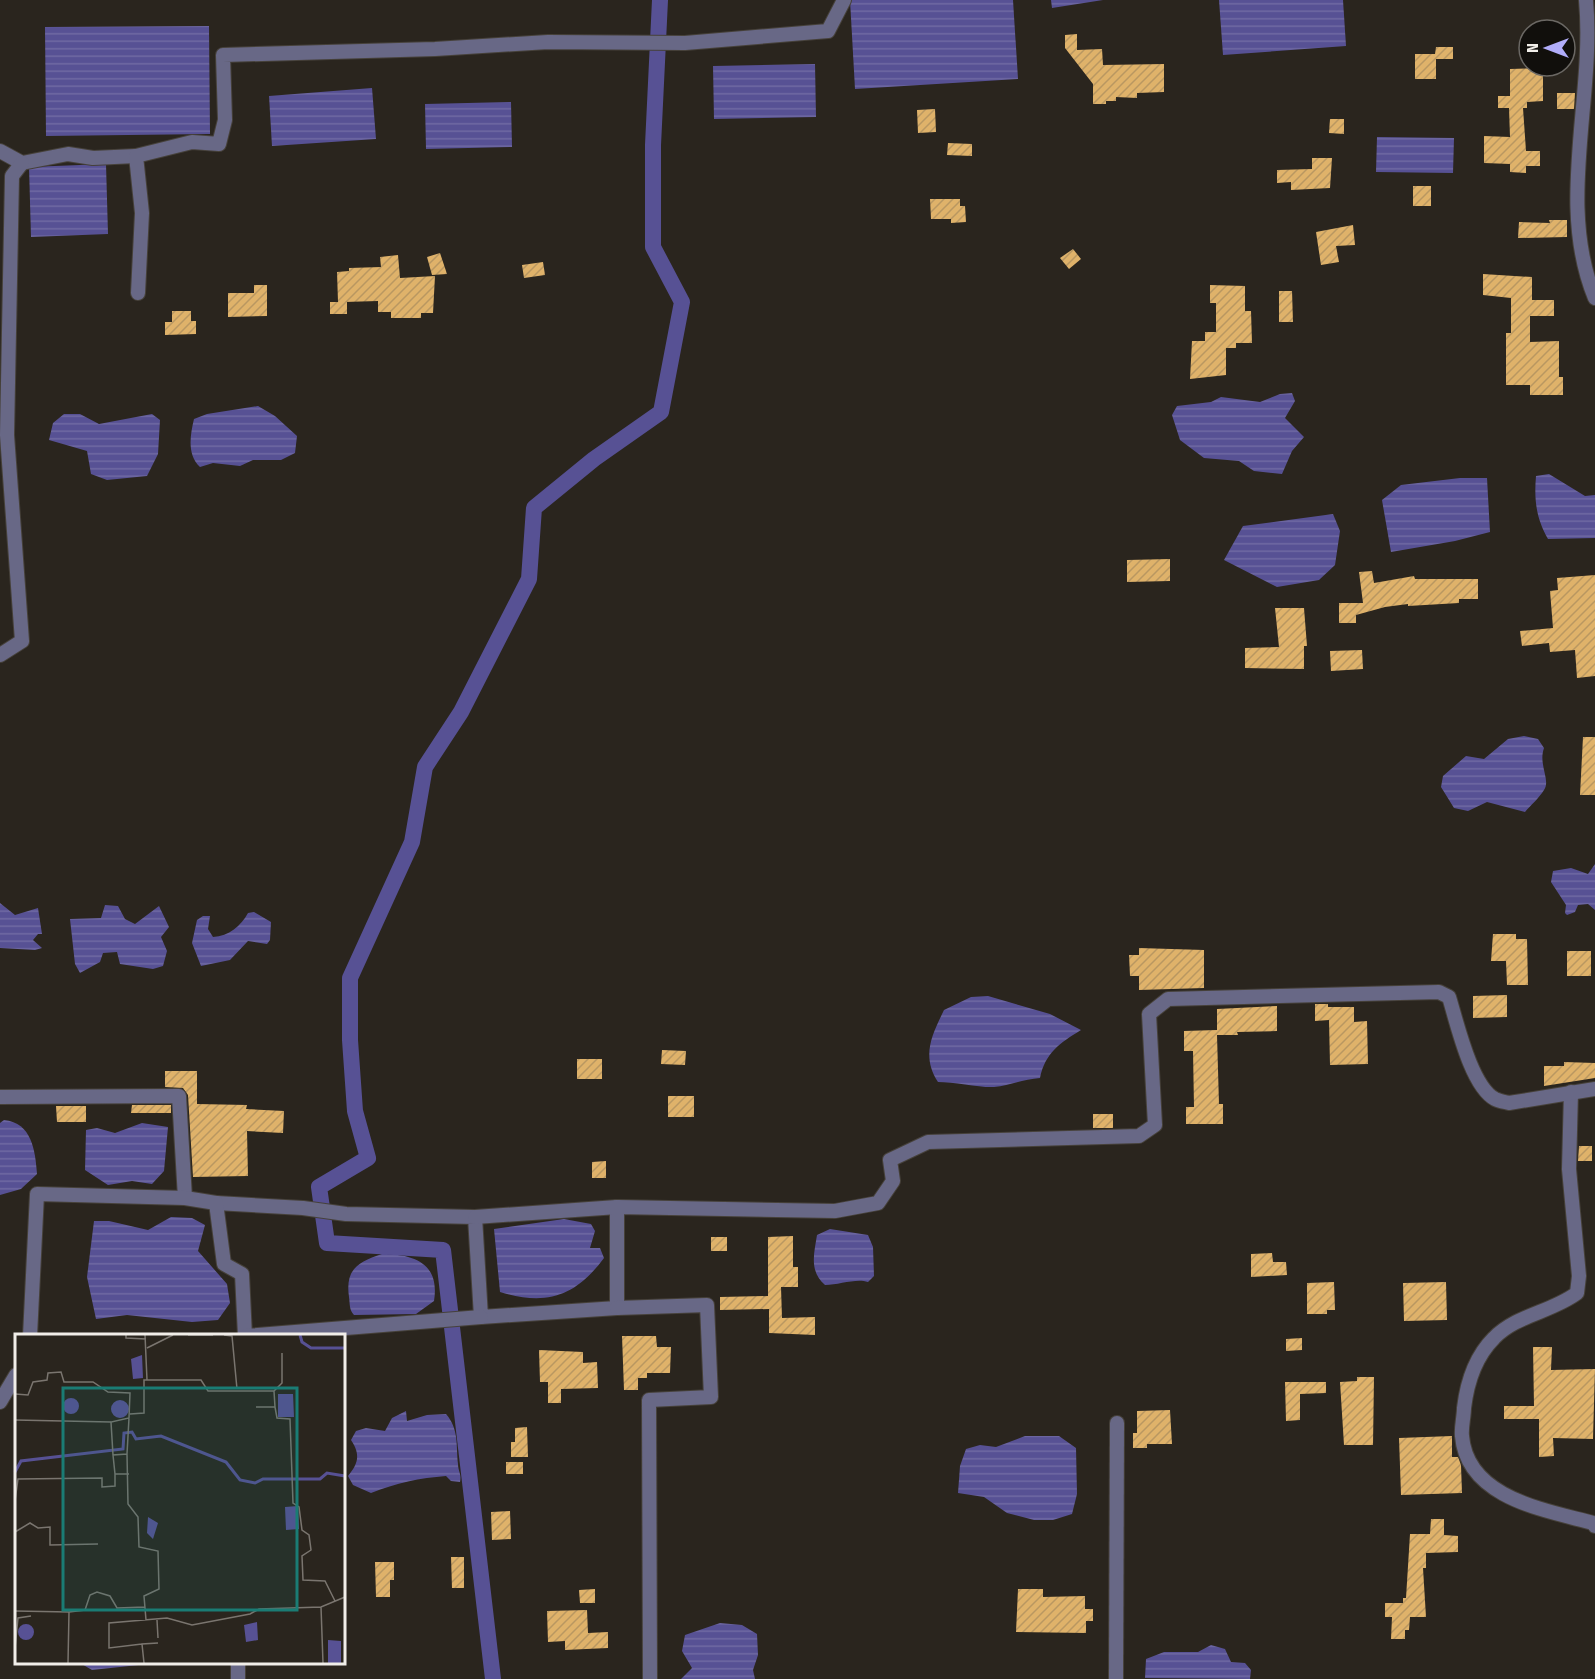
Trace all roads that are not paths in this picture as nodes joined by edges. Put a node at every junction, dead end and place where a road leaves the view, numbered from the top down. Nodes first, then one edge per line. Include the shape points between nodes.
1 (844, 0) edge
2 (1586, 0) edge
3 (0, 151) edge
4 (136, 156) junction
5 (22, 163) junction
6 (138, 293) dead end
7 (1595, 298) edge
8 (3, 435) edge
9 (0, 655) edge
10 (1595, 1089) edge
11 (1571, 1092) junction
12 (0, 1097) edge
13 (185, 1198) junction
14 (216, 1203) junction
15 (617, 1207) junction
16 (475, 1217) junction
17 (617, 1308) junction
18 (481, 1317) junction
19 (30, 1334) edge
20 (245, 1334) edge
21 (258, 1334) edge
22 (15, 1377) edge
23 (0, 1402) edge
24 (1117, 1423) dead end
25 (1595, 1526) edge
26 (650, 1679) edge
27 (1116, 1679) edge

1 - 4 street via 828,31 685,43 548,42 435,50 223,55 225,120 219,144 192,142
2 - 7 street via 1578,214 1584,271
3 - 5 street
4 - 5 street via 93,158 68,154
4 - 6 street via 142,213
5 - 8 street via 12,176
8 - 9 street via 22,640
10 - 11 street
11 - 15 street via 1509,1103 1495,1099 1484,1089 1466,1051 1449,997 1439,992 1168,999 1149,1014 1155,1125 1139,1136 928,1142 890,1160 893,1181 878,1203 835,1211
11 - 25 street via 1569,1169 1579,1276 1577,1293 1562,1304 1525,1317 1494,1338 1476,1362 1466,1389 1462,1436 1470,1463 1486,1484 1535,1509
12 - 13 street via 179,1096
13 - 14 street
13 - 19 street via 37,1194
14 - 16 street via 346,1214
14 - 20 street via 224,1264 242,1274
15 - 16 street
15 - 17 street
16 - 18 street
17 - 18 street
17 - 26 street via 707,1305 711,1397 649,1400
18 - 21 street
22 - 23 street
24 - 27 street

